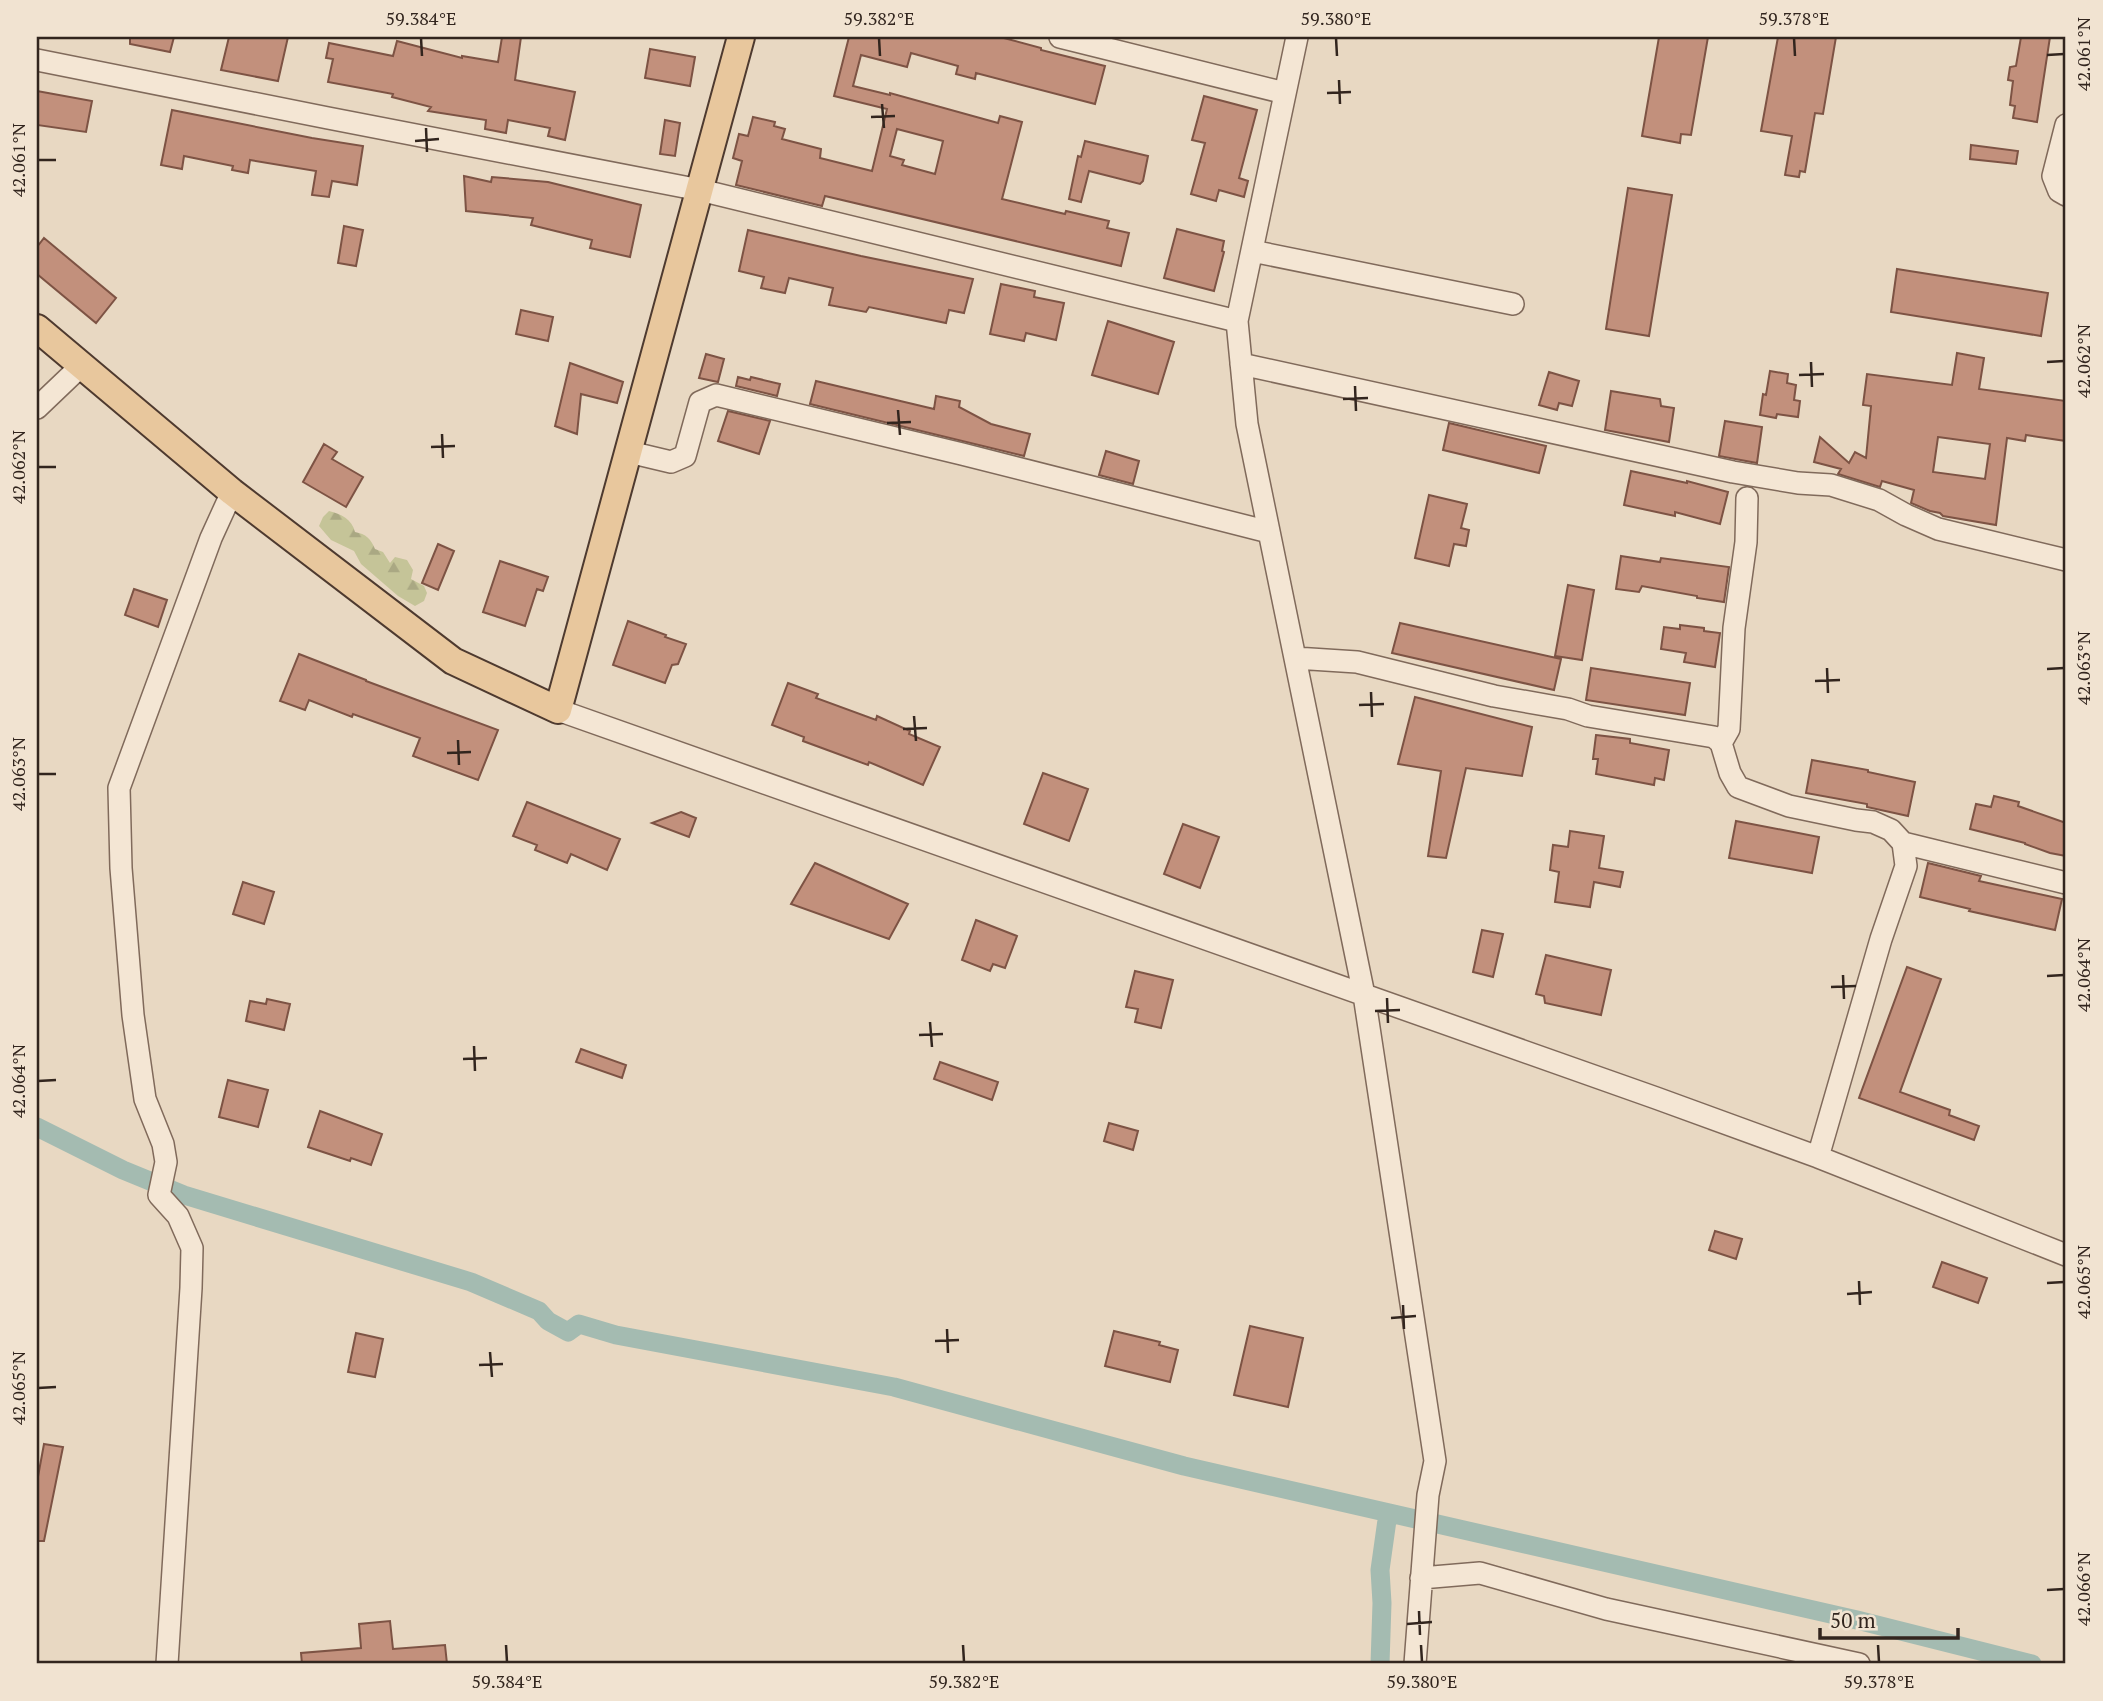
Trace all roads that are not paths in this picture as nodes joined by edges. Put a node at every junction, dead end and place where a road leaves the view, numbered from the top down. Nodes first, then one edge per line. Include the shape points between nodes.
1 (741, 37) edge
2 (1060, 37) edge
3 (1297, 37) edge
4 (37, 60) edge
5 (1285, 93) junction
6 (2066, 125) edge
7 (700, 190) junction
8 (2066, 195) edge
9 (1252, 251) junction
10 (1513, 304) dead end
11 (1237, 321) junction
12 (37, 328) edge
13 (1241, 364) junction
14 (81, 366) junction
15 (37, 408) edge
16 (629, 452) junction
17 (232, 492) junction
18 (1747, 498) dead end
19 (1269, 531) junction
20 (2066, 560) edge
21 (1295, 658) junction
22 (558, 710) junction
23 (1721, 743) junction
24 (1903, 843) junction
25 (2066, 883) edge
26 (1364, 995) junction
27 (1818, 1157) junction
28 (2066, 1255) edge
29 (1421, 1574) junction
30 (167, 1664) edge
31 (1415, 1664) edge
32 (1858, 1664) edge

1 - 7 main road
2 - 5 street
3 - 5 street
4 - 7 street
5 - 9 street
6 - 8 street via 2053,176
7 - 11 street
7 - 16 main road
9 - 10 street
9 - 11 street
11 - 13 street
12 - 14 main road
13 - 19 street via 1247,424
13 - 20 street via 1733,472 1831,485 1880,500 1938,529
14 - 15 street
14 - 17 main road
16 - 19 street via 671,462 685,456 700,402 716,396
16 - 22 main road
17 - 22 main road via 453,661
17 - 30 street via 119,788 133,1015 145,1099 166,1162 159,1195 178,1216 192,1248
18 - 23 street via 1730,729
19 - 21 street
21 - 23 street via 1356,662 1588,716 1714,737
21 - 26 street
22 - 26 street
23 - 24 street via 1738,787 1789,806 1873,822 1891,830
24 - 25 street
24 - 27 street via 1903,878
26 - 27 street
26 - 29 street via 1435,1461
27 - 28 street
29 - 31 street
29 - 32 street via 1480,1573 1606,1609

